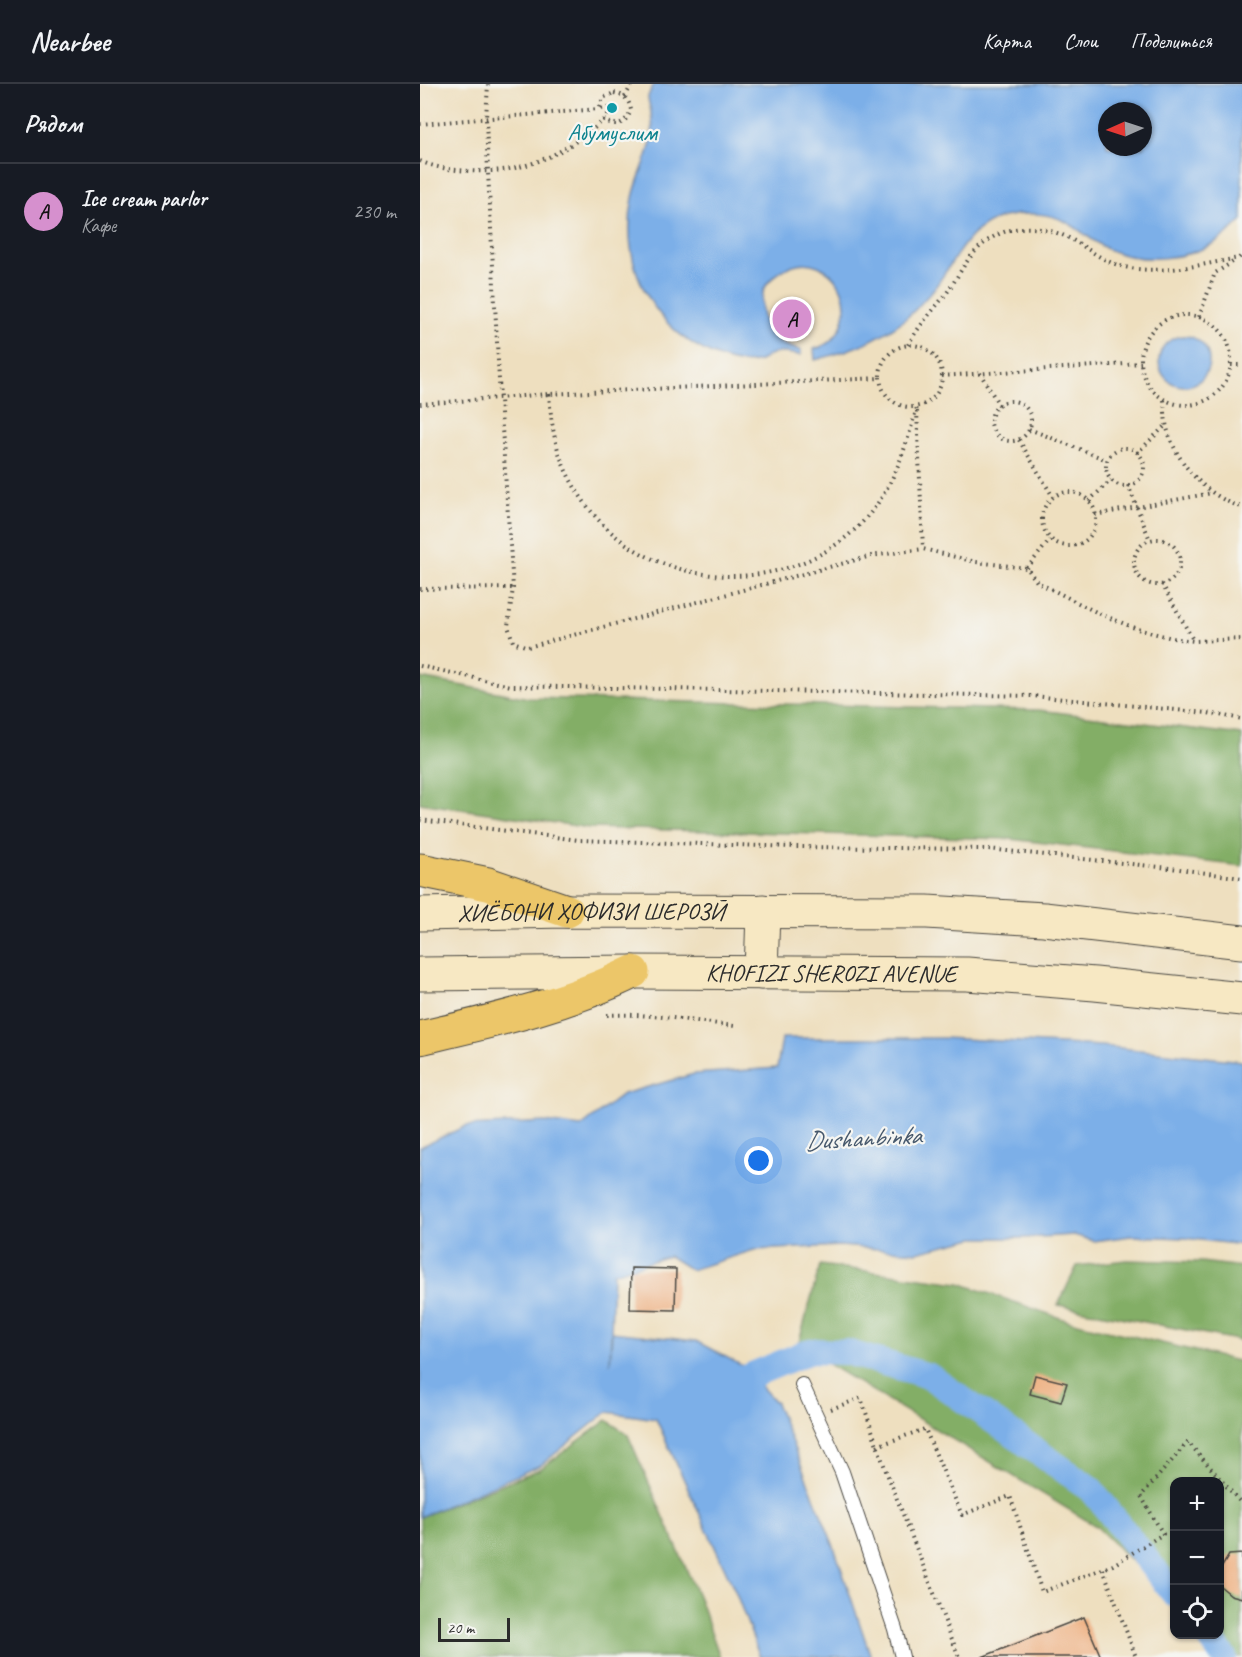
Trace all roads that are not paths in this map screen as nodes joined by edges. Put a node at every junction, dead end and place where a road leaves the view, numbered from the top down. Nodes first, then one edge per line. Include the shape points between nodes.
1 (420, 870) edge
2 (567, 911) junction
3 (763, 911) junction
4 (420, 914) edge
5 (1242, 942) edge
6 (633, 972) junction
7 (761, 973) junction
8 (420, 974) edge
9 (1242, 999) edge
10 (420, 1038) edge
11 (802, 1385) dead end
12 (902, 1657) edge

1 - 2 highway via 488,884
2 - 3 main road, ХИЁБОНИ ҲОФИЗИ ШЕРОЗӢ
2 - 4 main road, ХИЁБОНИ ҲОФИЗИ ШЕРОЗӢ
3 - 5 main road via 927,912 1032,918
3 - 7 main road
6 - 7 main road, KHOFIZI SHEROZI AVENUE
6 - 8 main road, KHOFIZI SHEROZI AVENUE
6 - 10 highway via 546,1007
7 - 9 main road, KHOFIZI SHEROZI AVENUE via 967,974
11 - 12 lane via 842,1472

